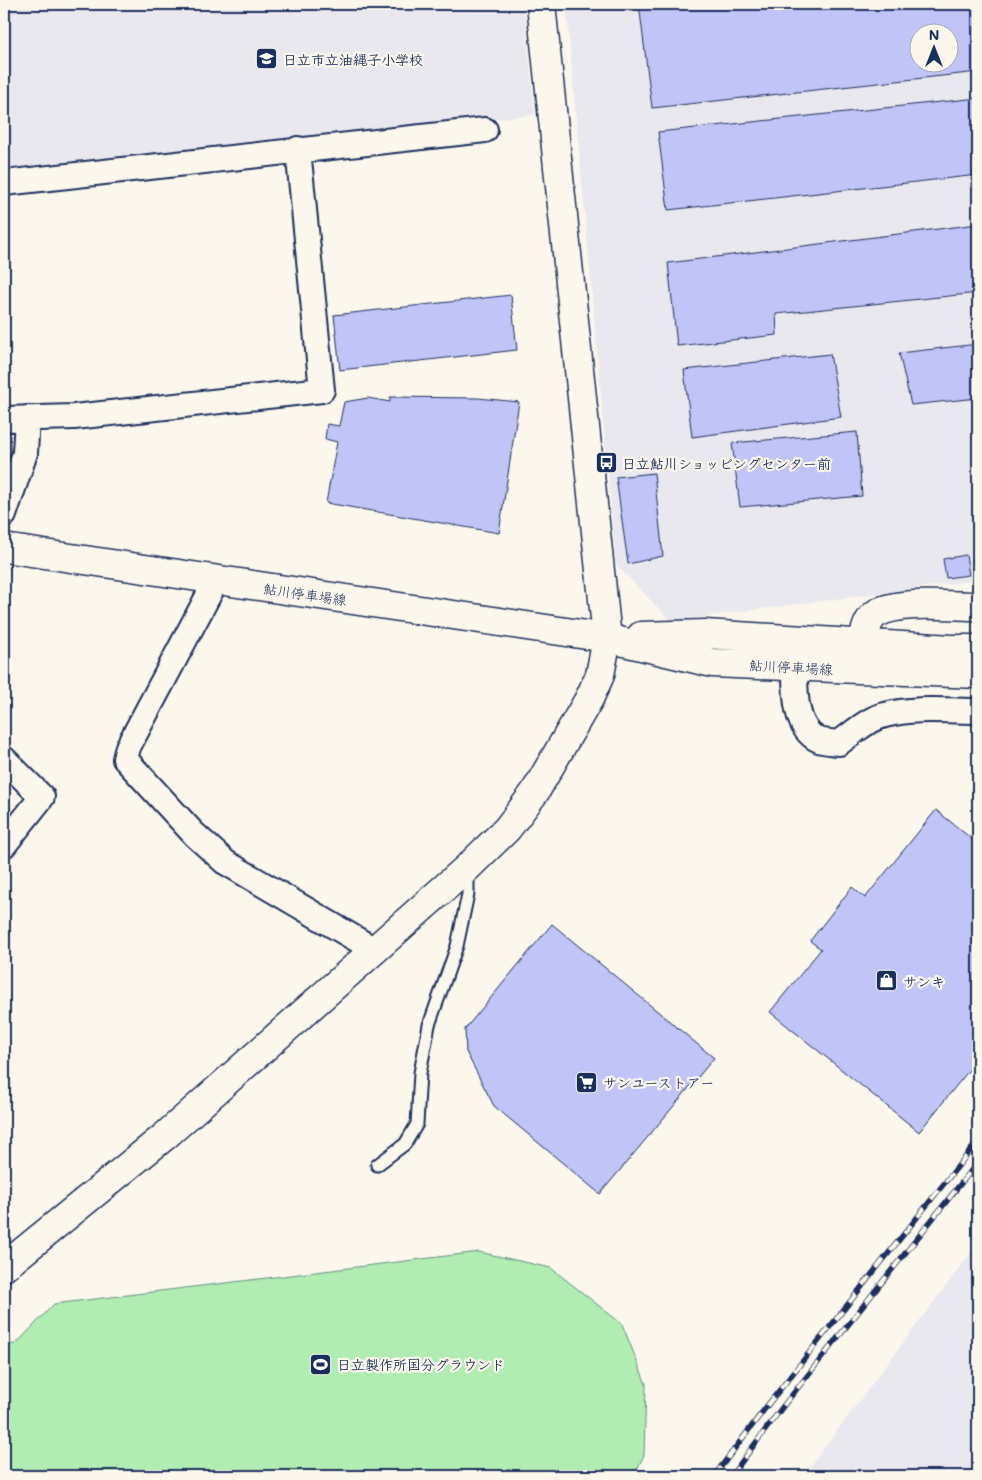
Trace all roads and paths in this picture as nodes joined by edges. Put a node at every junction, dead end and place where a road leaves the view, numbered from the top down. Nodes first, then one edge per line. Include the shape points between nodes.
1 (541, 4) edge
2 (485, 130) dead end
3 (298, 149) junction
4 (4, 183) edge
5 (15, 419) edge
6 (8, 480) edge
7 (4, 515) edge
8 (4, 548) edge
9 (216, 580) junction
10 (978, 606) edge
11 (607, 638) junction
12 (862, 643) junction
13 (978, 648) edge
14 (795, 667) junction
15 (978, 674) edge
16 (978, 711) edge
17 (4, 759) edge
18 (4, 844) edge
19 (468, 867) junction
20 (373, 949) junction
21 (377, 1165) dead end
22 (4, 1267) edge

1 - 11 street
2 - 3 street
3 - 4 street
3 - 5 street via 322,390 74,417
5 - 6 street via 25,453
6 - 7 street
8 - 9 street, 鮎川停車場線
9 - 11 street, 鮎川停車場線
9 - 20 street via 128,747 125,759 194,834 225,862
10 - 12 street via 906,606 877,613 867,624
11 - 12 street, 鮎川停車場線 via 705,634
11 - 14 street, 鮎川停車場線 via 712,663
11 - 19 street via 600,675 589,699 535,792 507,829
12 - 13 street, 鮎川停車場線
14 - 15 street, 鮎川停車場線
14 - 16 street via 796,704 804,726 819,740 839,743 863,725 885,715
17 - 18 street via 42,796
19 - 20 street
19 - 21 lane via 468,894 457,946 429,1025 420,1073 417,1124 405,1144
20 - 22 street via 166,1136

